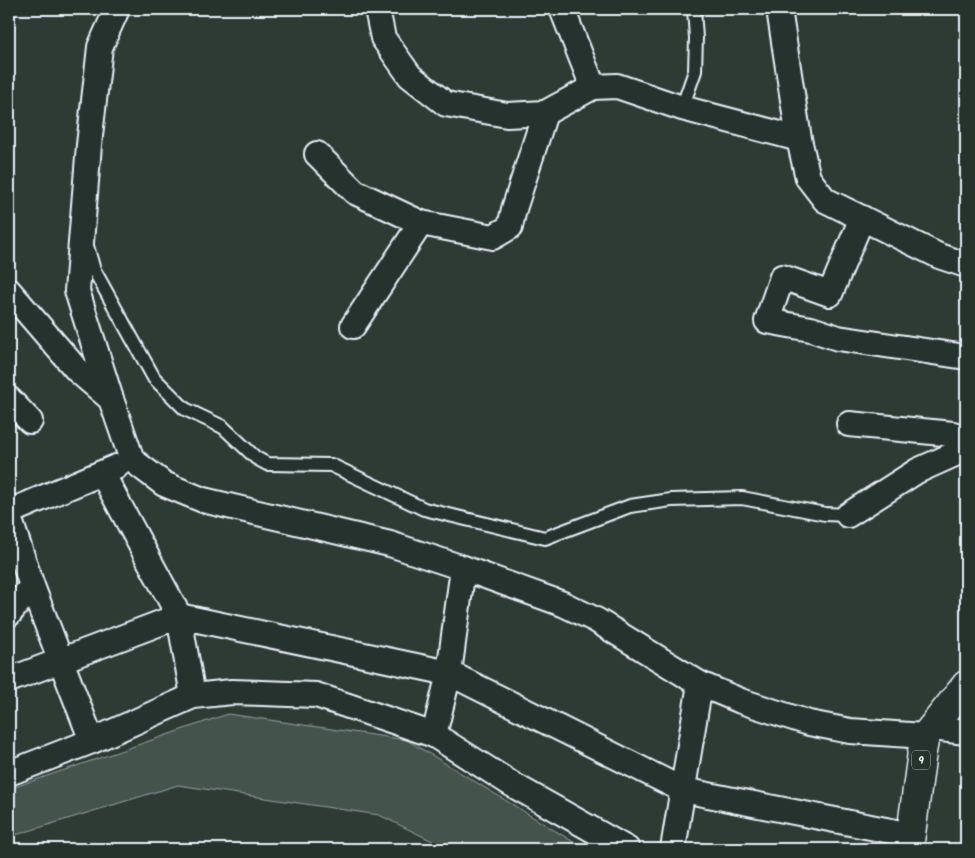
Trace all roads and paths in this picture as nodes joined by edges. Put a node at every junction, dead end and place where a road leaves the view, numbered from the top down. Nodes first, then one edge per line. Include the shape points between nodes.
1 (117, 9) edge
2 (376, 9) edge
3 (562, 9) edge
4 (694, 9) edge
5 (779, 9) edge
6 (594, 87) junction
7 (682, 108) junction
8 (545, 113) junction
9 (799, 140) junction
10 (317, 154) dead end
11 (862, 218) junction
12 (421, 224) junction
13 (82, 225) junction
14 (966, 265) edge
15 (9, 291) edge
16 (353, 326) dead end
17 (966, 357) edge
18 (9, 399) edge
19 (111, 399) junction
20 (30, 421) dead end
21 (848, 424) dead end
22 (966, 440) edge
23 (966, 449) edge
24 (132, 460) junction
25 (102, 473) junction
26 (9, 512) edge
27 (848, 515) joint
28 (9, 517) edge
29 (463, 568) junction
30 (32, 586) junction
31 (9, 614) edge
32 (179, 616) junction
33 (61, 660) junction
34 (449, 673) junction
35 (9, 680) edge
36 (700, 684) junction
37 (966, 685) edge
38 (192, 696) junction
39 (929, 732) junction
40 (966, 732) edge
41 (434, 734) junction
42 (92, 741) junction
43 (9, 773) edge
44 (683, 790) junction
45 (910, 842) edge
46 (627, 849) edge
47 (673, 849) edge

1 - 13 street via 100,47
2 - 8 street via 383,38 410,76 446,104 507,115
3 - 6 street
4 - 7 lane via 695,71
5 - 9 street
6 - 7 street via 617,86
6 - 8 street
7 - 9 street
8 - 12 street via 510,227 493,237
9 - 11 street via 808,178 825,200
10 - 12 street via 355,192
11 - 14 street via 939,256
11 - 17 street via 830,294 782,276 767,321 838,338
12 - 16 street
13 - 19 street via 77,291
13 - 27 lane via 94,270 154,378 185,409 223,427 267,464 331,465 424,509 545,538 630,506 671,500 742,498 825,514
15 - 19 street via 77,370
18 - 20 street
19 - 24 street
21 - 22 street via 953,434
23 - 27 street via 917,471
24 - 25 street
24 - 29 street via 164,484 203,500 390,544
25 - 26 street
25 - 32 street
28 - 30 street
29 - 34 street
29 - 36 street via 562,604 596,620
30 - 31 street
30 - 33 street
32 - 33 street
32 - 34 street
32 - 38 street
33 - 35 street
33 - 42 street
34 - 41 street
34 - 44 street
36 - 39 street via 809,723 850,731
36 - 44 street
37 - 39 main road, 9
38 - 41 street via 232,692 316,696
38 - 42 street
39 - 40 street
39 - 45 main road, 9 via 922,752
41 - 46 street via 513,786
42 - 43 street
44 - 45 street
44 - 47 street

